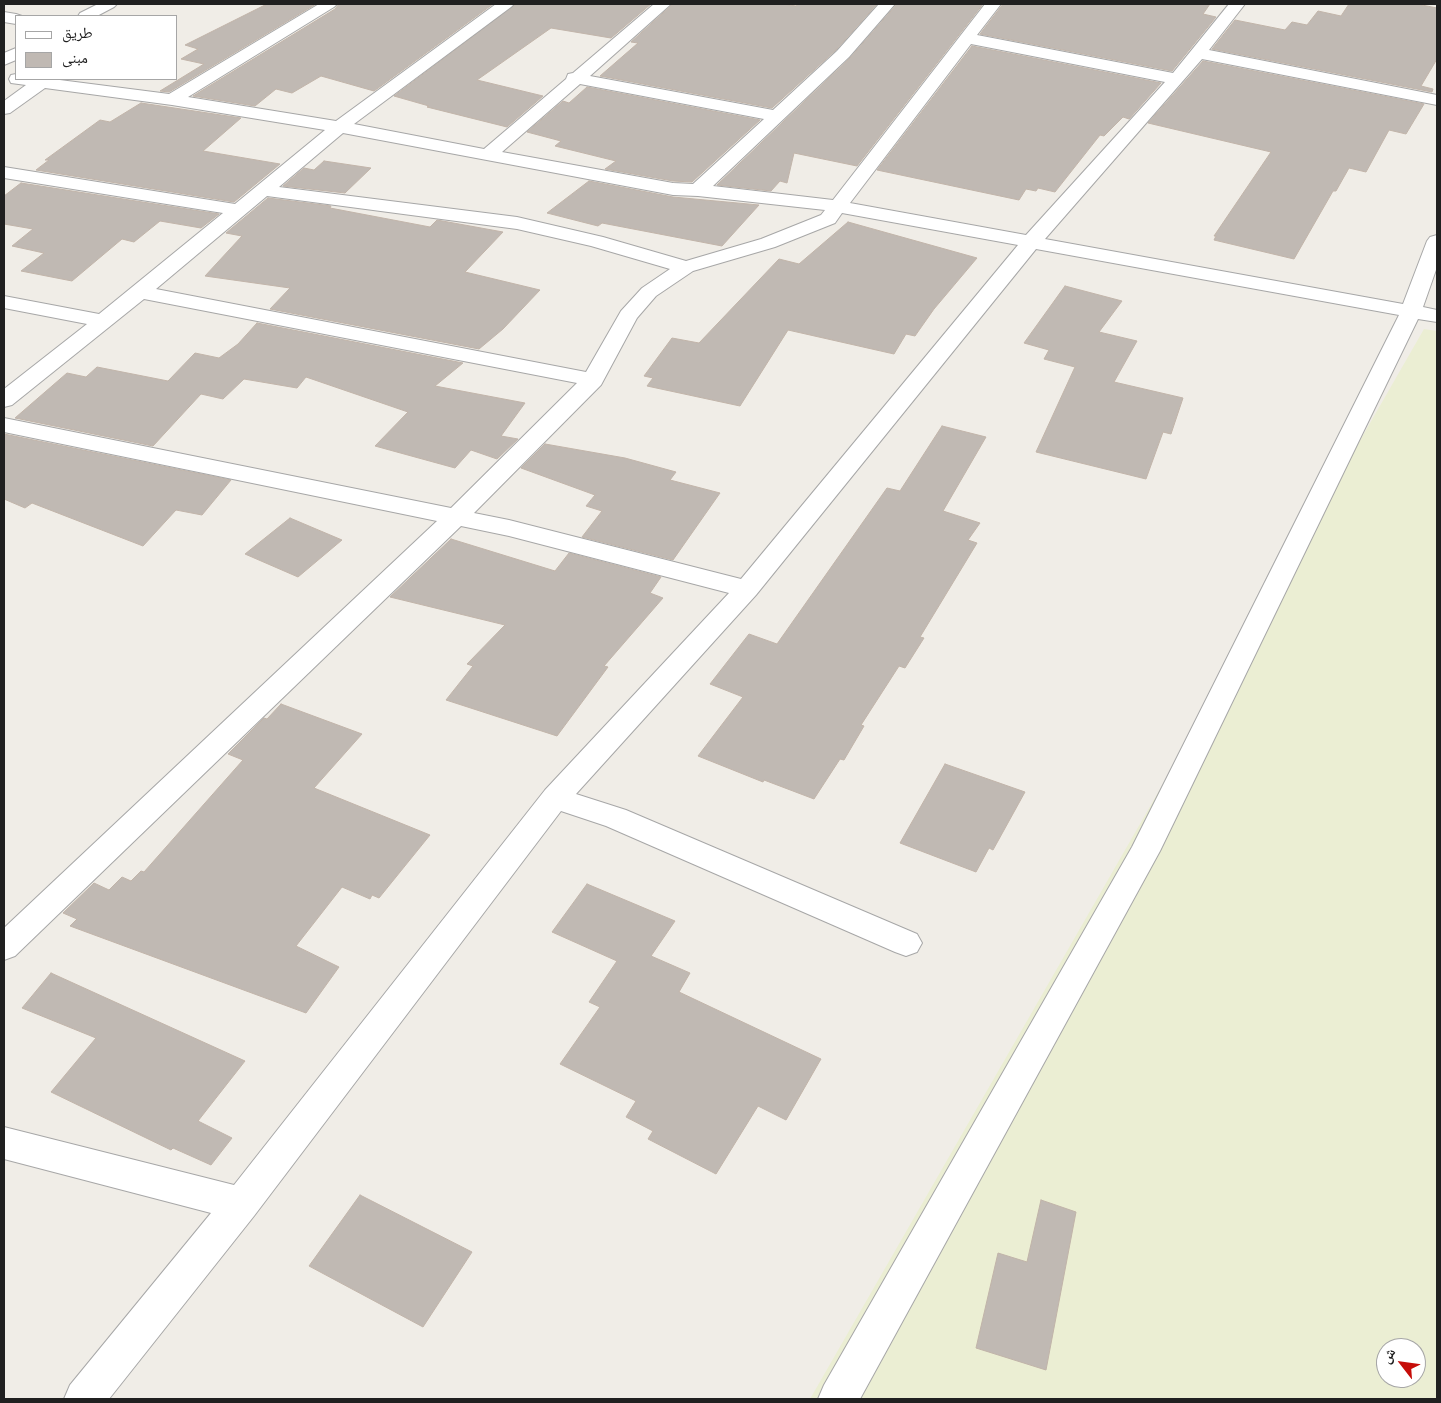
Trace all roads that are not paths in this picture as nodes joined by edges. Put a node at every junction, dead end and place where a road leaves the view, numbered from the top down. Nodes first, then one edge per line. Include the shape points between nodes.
1 (109, 4) edge
2 (329, 4) edge
3 (506, 4) edge
4 (663, 4) edge
5 (887, 4) edge
6 (993, 4) edge
7 (1238, 4) edge
8 (88, 15) edge
9 (966, 38) junction
10 (1198, 53) junction
11 (15, 54) edge
12 (4, 60) edge
13 (574, 78) junction
14 (1177, 79) junction
15 (25, 80) edge
16 (42, 82) junction
17 (172, 100) junction
18 (1437, 100) edge
19 (4, 109) edge
20 (778, 116) junction
21 (339, 127) junction
22 (489, 154) junction
23 (4, 172) edge
24 (262, 190) junction
25 (698, 190) junction
26 (838, 207) junction
27 (238, 210) junction
28 (1032, 241) junction
29 (1437, 241) edge
30 (686, 267) junction
31 (140, 292) junction
32 (4, 302) edge
33 (1424, 313) edge
34 (104, 321) junction
35 (593, 380) junction
36 (4, 400) edge
37 (4, 424) edge
38 (455, 518) junction
39 (747, 589) junction
40 (555, 798) junction
41 (14, 922) edge
42 (906, 943) dead end
43 (4, 947) edge
44 (4, 1143) edge
45 (241, 1204) junction
46 (84, 1399) edge
47 (838, 1399) edge

1 - 8 street
2 - 17 street
3 - 21 street
4 - 13 street
5 - 20 street via 843,54
6 - 9 street
7 - 10 street
9 - 14 street
9 - 26 street
10 - 14 street
10 - 18 street
11 - 12 street
13 - 20 street
13 - 22 street
14 - 28 street
15 - 16 street
16 - 17 street
16 - 19 street
17 - 21 street
20 - 25 street
21 - 22 street
21 - 24 street
22 - 25 street via 673,189
23 - 27 street
24 - 27 street
24 - 30 street via 517,223
25 - 26 street
26 - 28 street
26 - 30 street via 828,219 805,230
27 - 31 street
28 - 33 street
28 - 39 street
29 - 33 street
30 - 35 street via 649,292 628,315
31 - 34 street
31 - 35 street
32 - 34 street
33 - 47 street via 1145,851
34 - 36 street
35 - 38 street
37 - 38 street
38 - 39 street via 508,528
38 - 41 street
39 - 40 street
40 - 42 street via 616,818
40 - 45 street
41 - 43 street
44 - 45 street
45 - 46 street

